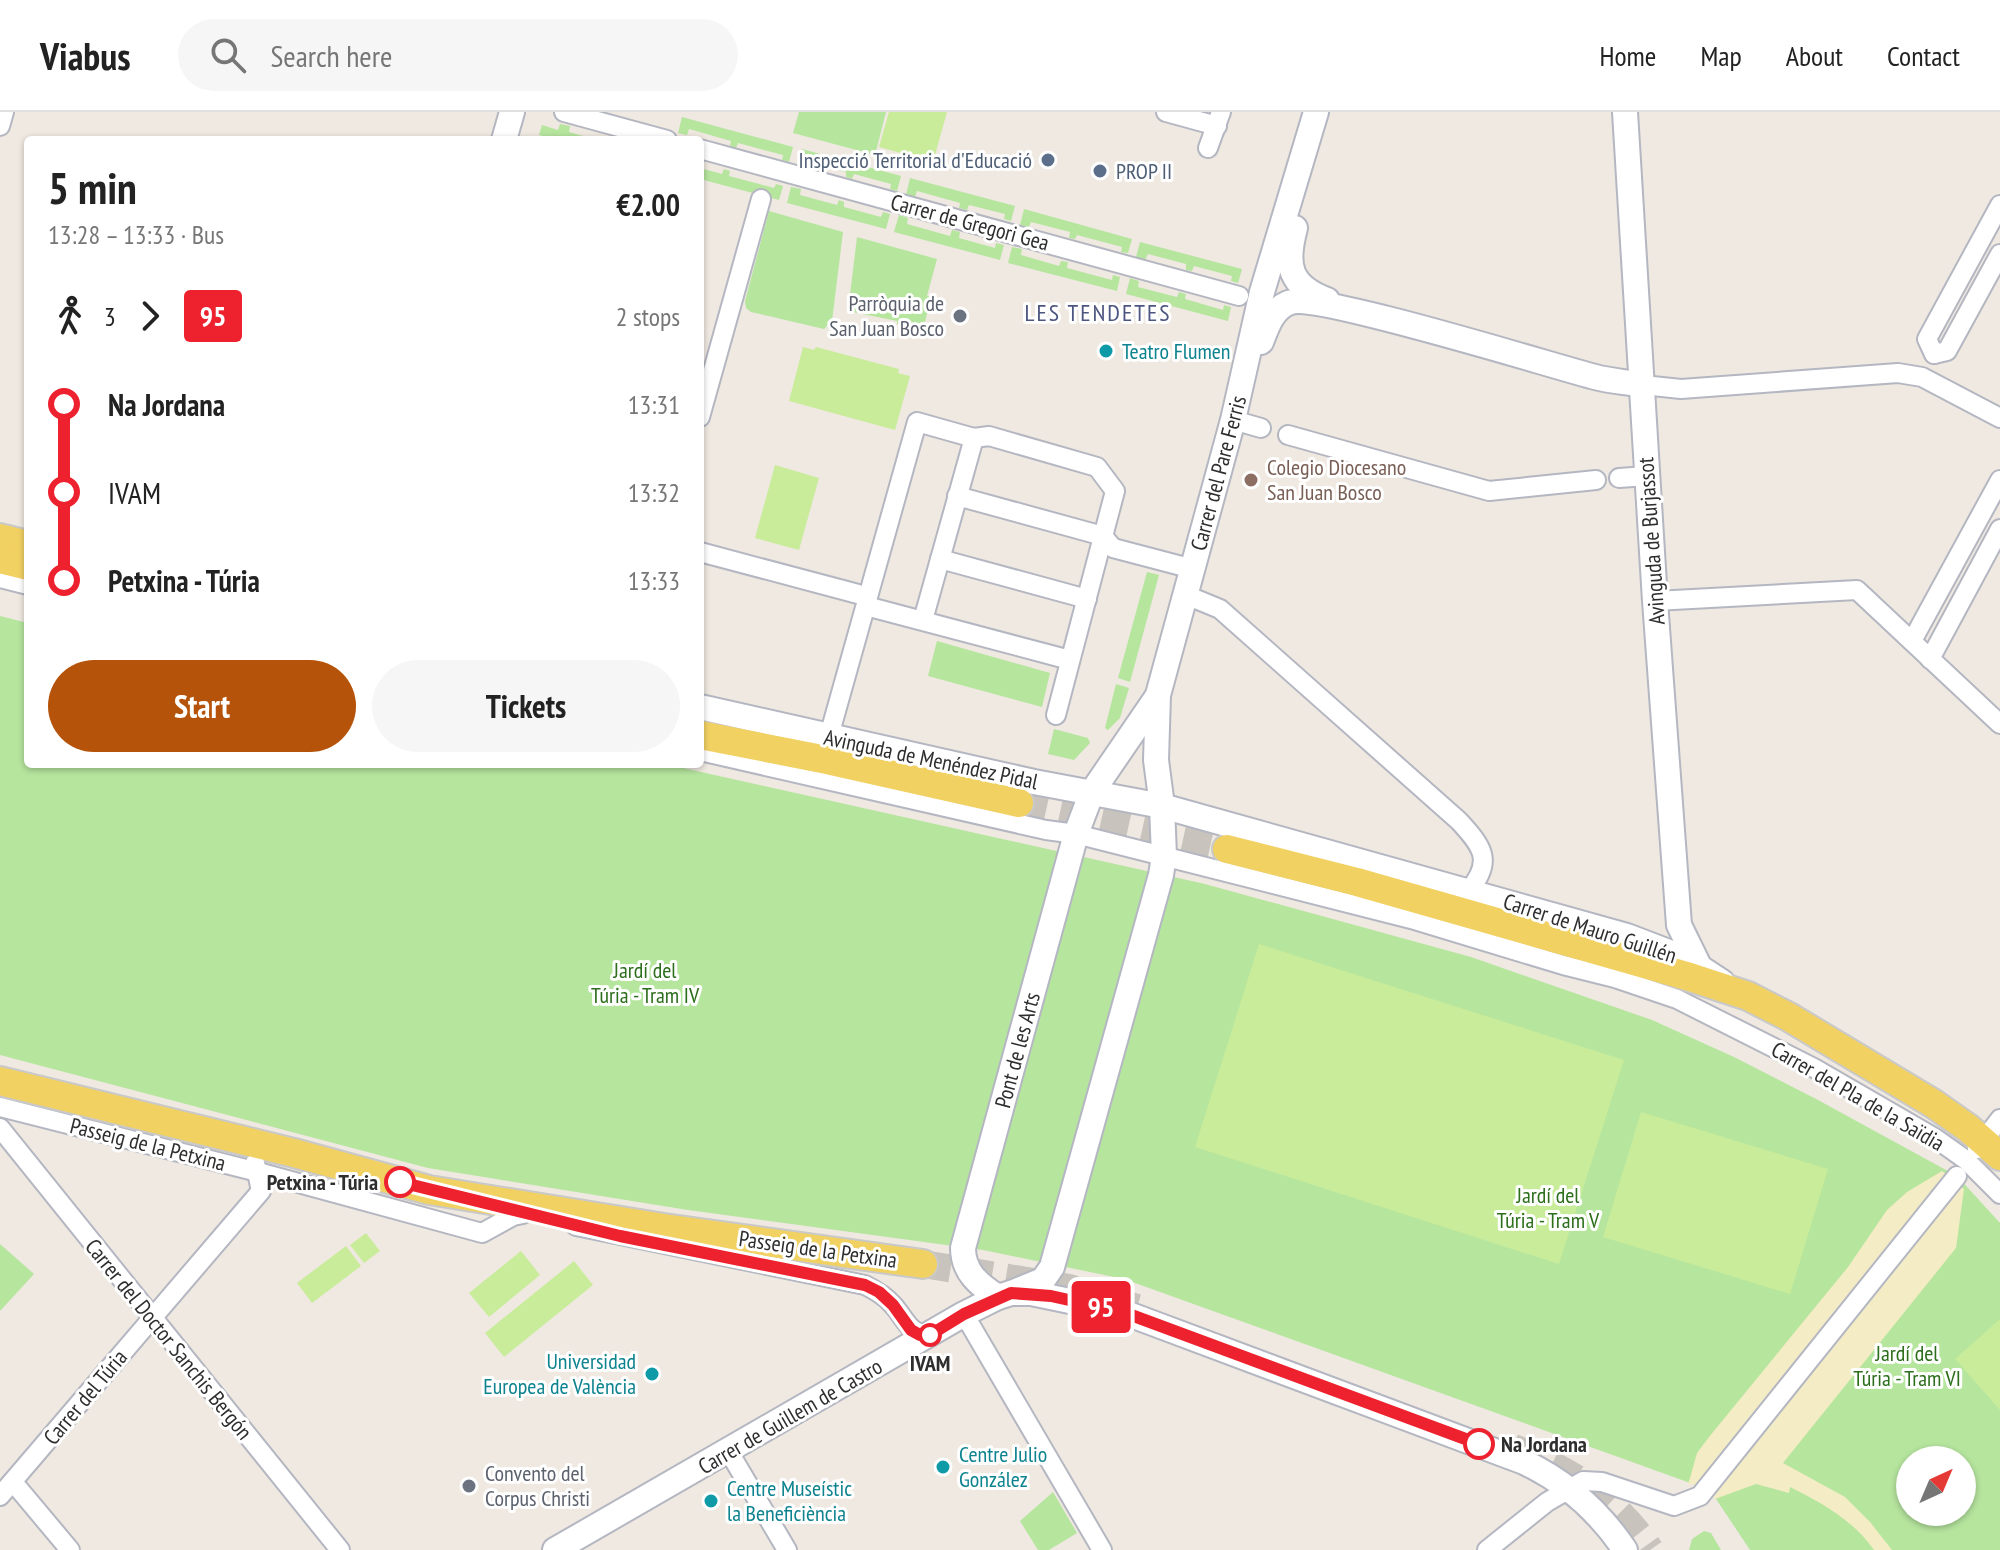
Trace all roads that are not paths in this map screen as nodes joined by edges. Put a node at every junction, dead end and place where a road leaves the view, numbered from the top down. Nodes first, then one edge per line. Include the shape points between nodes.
1 (4, 112) edge
2 (512, 112) edge
3 (564, 112) edge
4 (1166, 112) edge
5 (1316, 112) edge
6 (1625, 112) edge
7 (1219, 119) edge
8 (0, 126) edge
9 (505, 136) edge
10 (652, 136) edge
11 (1208, 148) dead end
12 (704, 150) edge
13 (761, 199) dead end
14 (2000, 205) edge
15 (1286, 212) junction
16 (2000, 254) edge
17 (1239, 296) dead end
18 (1361, 312) junction
19 (1934, 354) junction
20 (1922, 377) junction
21 (1643, 385) junction
22 (704, 403) edge
23 (1235, 414) junction
24 (2000, 418) edge
25 (1261, 428) dead end
26 (1288, 435) dead end
27 (974, 438) junction
28 (1647, 476) junction
29 (1619, 478) dead end
30 (1596, 480) dead end
31 (2000, 480) edge
32 (957, 496) junction
33 (2000, 529) edge
34 (1103, 536) junction
35 (0, 538) edge
36 (24, 544) edge
37 (704, 553) edge
38 (0, 559) edge
39 (940, 559) junction
40 (24, 565) edge
41 (1193, 569) junction
42 (0, 578) edge
43 (24, 584) edge
44 (1186, 595) junction
45 (1087, 599) junction
46 (862, 600) junction
47 (1655, 601) junction
48 (923, 620) junction
49 (1912, 641) junction
50 (1930, 659) junction
51 (1070, 660) junction
52 (1158, 695) junction
53 (704, 708) edge
54 (1056, 715) dead end
55 (2000, 724) edge
56 (704, 725) edge
57 (704, 735) edge
58 (828, 748) junction
59 (704, 752) edge
60 (1092, 792) junction
61 (1019, 803) tunnel mouth
62 (1162, 806) junction
63 (1073, 844) junction
64 (1227, 849) tunnel mouth
65 (1162, 865) junction
66 (1469, 890) junction
67 (1699, 966) junction
68 (1733, 991) junction
69 (1707, 1012) joint
70 (0, 1081) edge
71 (0, 1107) edge
72 (0, 1128) edge
73 (247, 1142) junction
74 (1990, 1146) edge
75 (258, 1172) junction
76 (1957, 1176) dead end
77 (429, 1190) junction
78 (2000, 1194) edge
79 (523, 1214) junction
80 (923, 1264) tunnel mouth
81 (1004, 1295) junction
82 (964, 1314) junction
83 (151, 1318) junction
84 (930, 1335) junction
85 (729, 1452) junction
86 (1568, 1487) junction
87 (6, 1489) edge
88 (70, 1550) edge
89 (340, 1550) edge
90 (555, 1550) edge
91 (787, 1550) edge
92 (1102, 1550) edge
93 (1487, 1550) edge
94 (1625, 1550) edge

1 - 8 street
2 - 9 main road
3 - 10 street
4 - 7 street
5 - 15 main road, Carrer del Pare Ferris
6 - 21 main road, Avinguda de Burjassot
7 - 11 street
12 - 17 street, Carrer de Gregori Gea
13 - 22 street
14 - 19 street via 1927,339
15 - 18 main road via 1295,227 1289,257 1297,280 1311,294
15 - 23 main road, Carrer del Pare Ferris
16 - 19 street via 1947,351
18 - 21 main road via 1598,378
18 - 23 main road via 1287,303 1269,322
19 - 20 street
20 - 21 street via 1898,373 1681,389
20 - 24 street
21 - 28 main road, Avinguda de Burjassot
23 - 25 street
23 - 41 main road, Carrer del Pare Ferris
26 - 30 street via 1489,491
27 - 32 street
27 - 34 street via 989,436 1097,467 1115,491
27 - 46 street via 917,422
28 - 29 street
28 - 47 main road, Avinguda de Burjassot
31 - 49 street
32 - 34 street
32 - 39 street
33 - 50 street
34 - 41 street via 1113,548
34 - 45 street
35 - 36 main road
37 - 46 street
38 - 40 main road
39 - 45 street
39 - 48 street
41 - 44 main road, Carrer del Pare Ferris
42 - 43 street
44 - 52 main road, Carrer del Pare Ferris
44 - 66 street via 1220,609 1459,821 1482,851 1483,866
45 - 51 street
46 - 48 street
46 - 58 street
47 - 49 street via 1857,590
47 - 67 main road, Avinguda de Burjassot via 1679,925
48 - 51 street
49 - 50 street
50 - 55 street
51 - 54 street
52 - 60 main road, Carrer del Pare Ferris
52 - 62 main road, Carrer del Pare Ferris via 1156,760
53 - 58 main road, Avinguda de Menéndez Pidal
56 - 58 main road, Avinguda de Menéndez Pidal
57 - 58 main road, Avinguda de Menéndez Pidal
58 - 60 main road, Avinguda de Menéndez Pidal
58 - 61 main road, Avinguda de Menéndez Pidal
59 - 63 street, Avinguda de Menéndez Pidal via 1046,830
60 - 62 main road, Avinguda de Menéndez Pidal
60 - 63 main road, Pont de les Arts
62 - 65 main road
62 - 66 main road, Carrer de Mauro Guillén
63 - 65 street, Carrer de Mauro Guillén
63 - 81 main road, Pont de les Arts via 963,1248 968,1271 985,1289
64 - 68 main road, Carrer de Mauro Guillén
65 - 69 street, Carrer de Mauro Guillén via 1411,919 1615,978
65 - 81 main road via 1053,1263 1043,1280
66 - 67 main road, Carrer de Mauro Guillén via 1627,936
67 - 68 main road, Carrer de Mauro Guillén
68 - 74 main road, Carrer del Pla de la Saïdia via 1764,1003 1934,1104
69 - 74 street, Carrer del Pla de la Saïdia via 1935,1138
70 - 73 main road, Passeig de la Petxina
71 - 75 street, Passeig de la Petxina
72 - 83 street, Carrer del Doctor Sanchis Bergón
73 - 75 street
73 - 77 main road, Passeig de la Petxina
74 - 78 street, Carrer del Pla de la Saïdia
75 - 79 street, Passeig de la Petxina via 482,1233
75 - 83 street, Carrer del Túria via 261,1191
76 - 86 street via 1700,1496 1674,1506 1592,1480
77 - 79 street, Passeig de la Petxina
77 - 80 main road, Passeig de la Petxina
79 - 84 street, Passeig de la Petxina via 865,1285 893,1305 911,1330
81 - 82 main road, Carrer de Guillem de Castro
81 - 86 main road via 1051,1296 1123,1312 1524,1462
82 - 84 main road, Carrer de Guillem de Castro
82 - 92 street
83 - 87 street, Carrer del Túria
83 - 89 street, Carrer del Doctor Sanchis Bergón
84 - 85 main road, Carrer de Guillem de Castro
85 - 90 main road, Carrer de Guillem de Castro
85 - 91 street
86 - 93 street
86 - 94 main road
87 - 88 street

